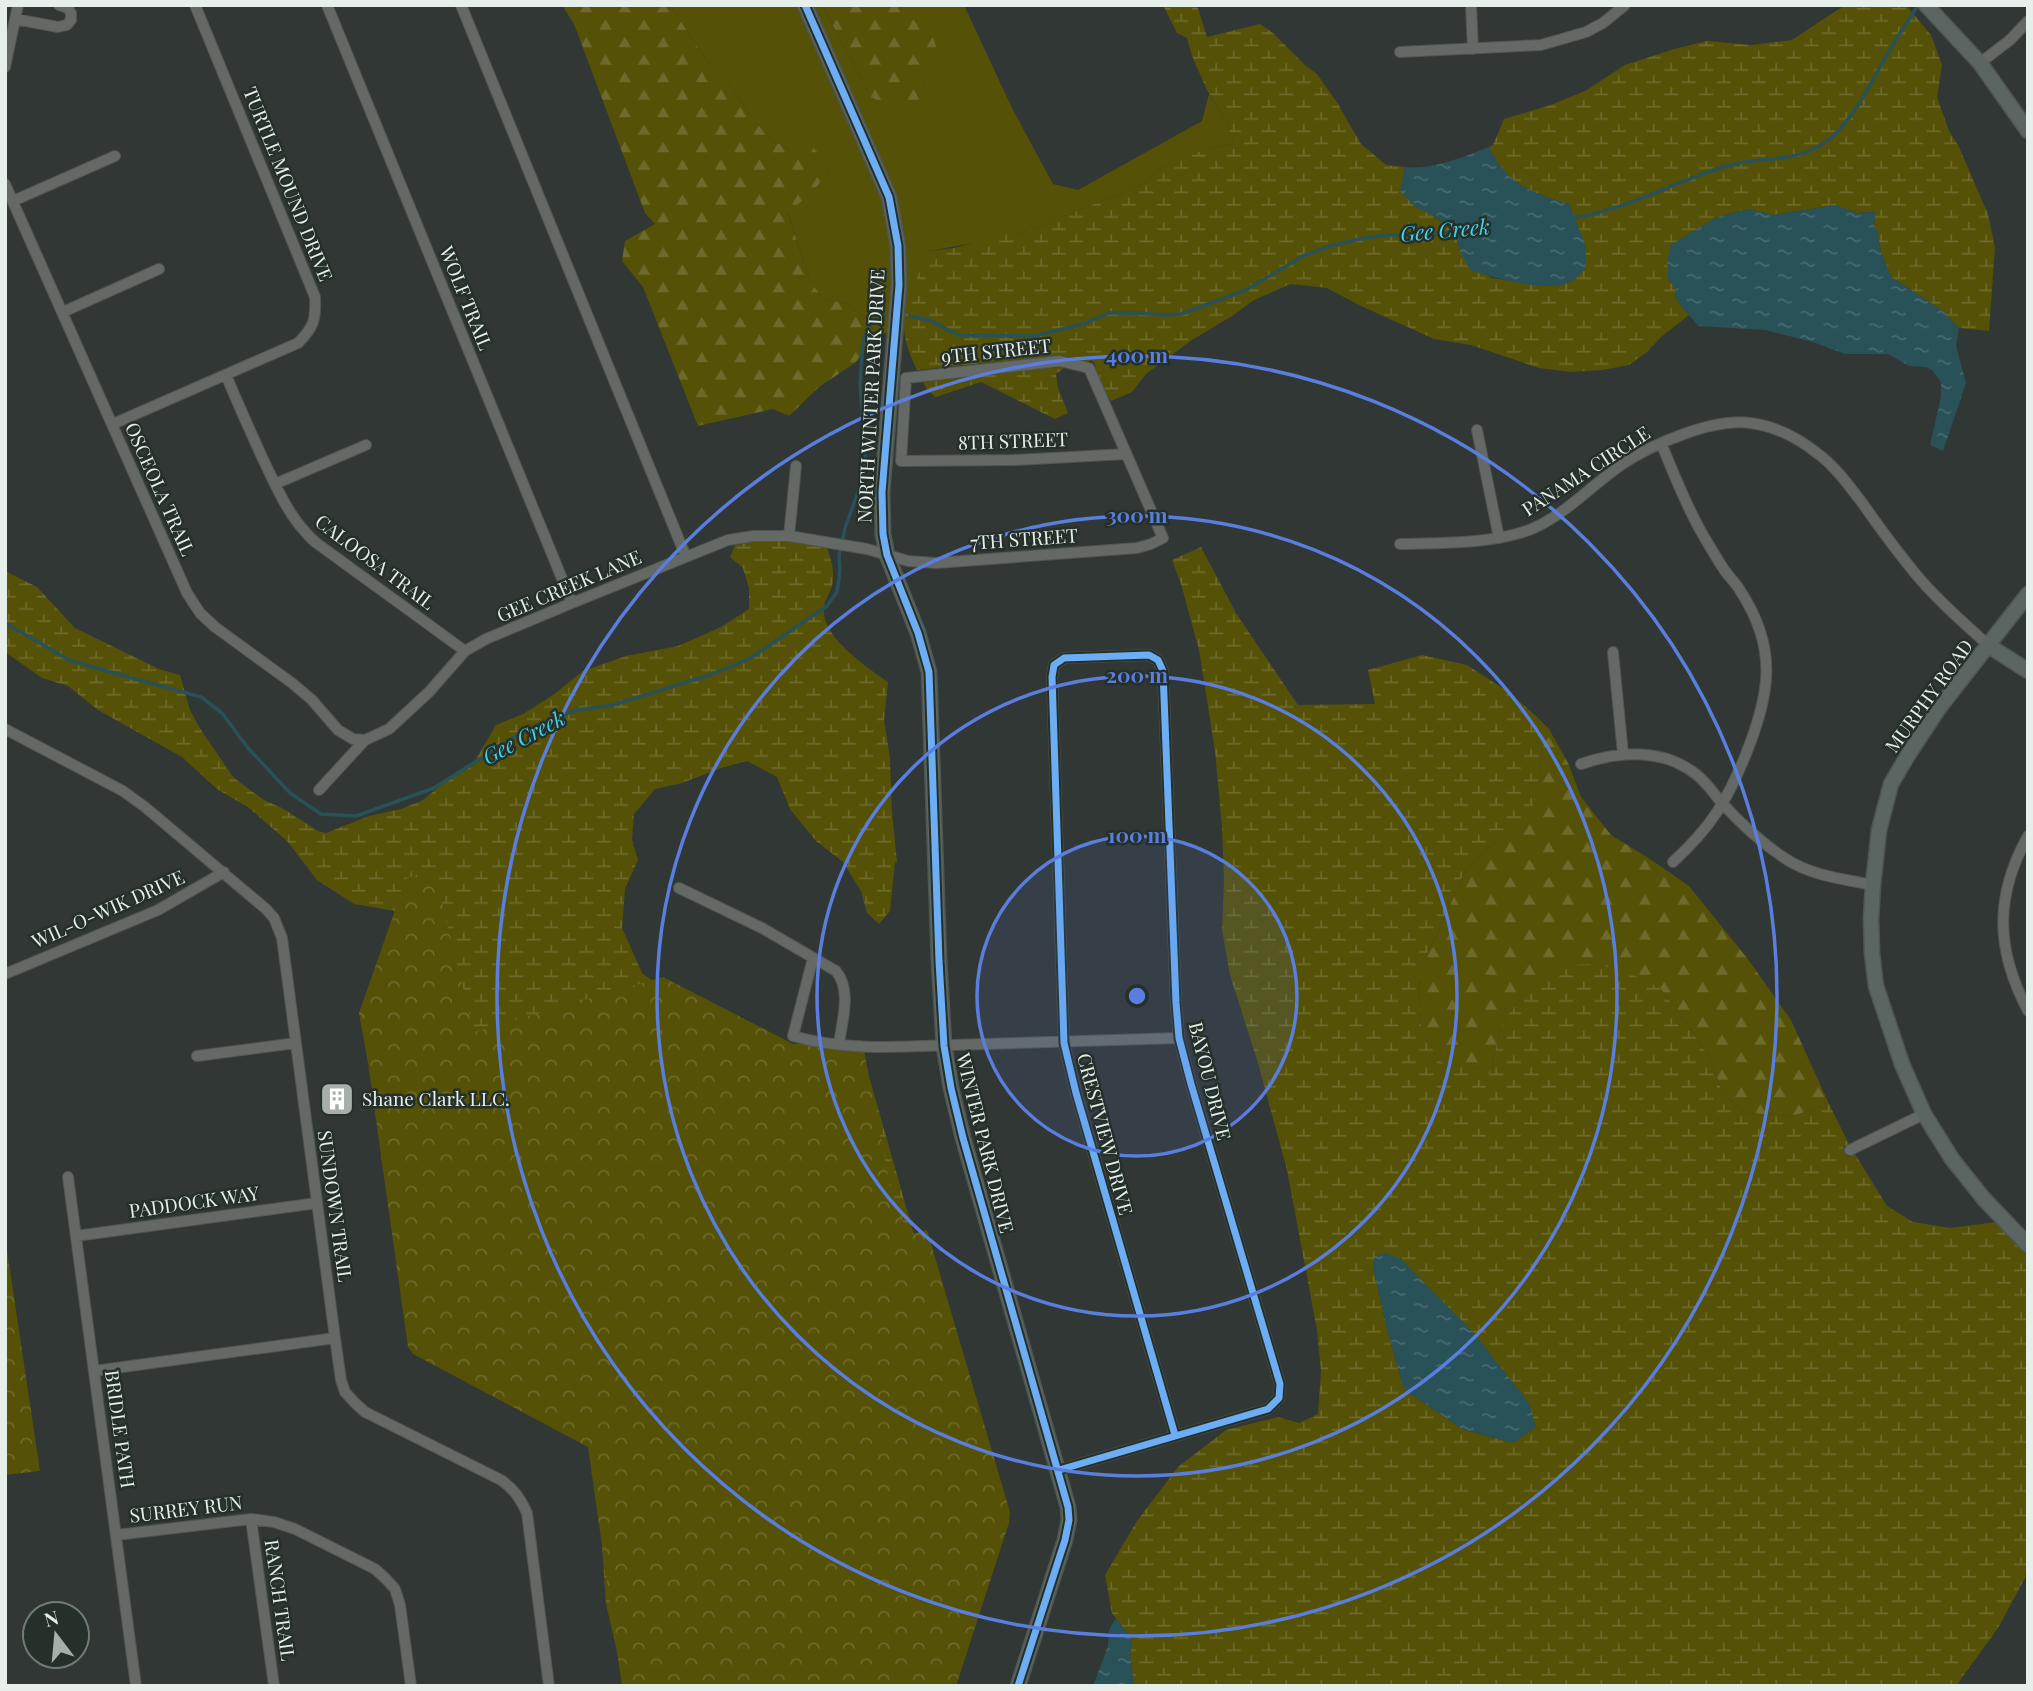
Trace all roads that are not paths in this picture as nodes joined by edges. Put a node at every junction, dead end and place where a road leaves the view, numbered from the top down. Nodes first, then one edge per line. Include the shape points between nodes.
1 (19, 5) edge
2 (59, 5) edge
3 (195, 5) edge
4 (327, 5) edge
5 (461, 5) edge
6 (805, 5) edge
7 (1471, 5) edge
8 (1626, 5) edge
9 (1926, 5) edge
10 (16, 19) junction
11 (2028, 21) edge
12 (1473, 50) junction
13 (1401, 52) dead end
14 (1980, 64) junction
15 (5, 66) edge
16 (2028, 131) edge
17 (114, 156) dead end
18 (5, 184) edge
19 (13, 201) junction
20 (159, 269) dead end
21 (63, 312) junction
22 (226, 375) junction
23 (113, 424) junction
24 (1478, 430) dead end
25 (1661, 443) junction
26 (366, 445) dead end
27 (1126, 454) junction
28 (901, 461) joint
29 (796, 466) dead end
30 (275, 484) junction
31 (789, 536) junction
32 (1499, 538) junction
33 (1400, 544) dead end
34 (887, 555) junction
35 (686, 556) junction
36 (2028, 594) edge
37 (572, 603) junction
38 (1989, 646) junction
39 (464, 651) junction
40 (1613, 652) dead end
41 (1054, 665) joint
42 (2028, 671) edge
43 (5, 729) edge
44 (365, 740) junction
45 (1623, 754) junction
46 (1581, 764) dead end
47 (319, 790) dead end
48 (1723, 805) junction
49 (2028, 836) edge
50 (1673, 862) dead end
51 (224, 872) junction
52 (1872, 885) junction
53 (679, 888) dead end
54 (813, 958) junction
55 (5, 974) edge
56 (2028, 1012) edge
57 (1180, 1038) junction
58 (296, 1043) junction
59 (1064, 1043) junction
60 (839, 1044) junction
61 (944, 1045) junction
62 (197, 1056) dead end
63 (1924, 1114) junction
64 (1850, 1150) dead end
65 (68, 1177) dead end
66 (317, 1203) junction
67 (76, 1236) junction
68 (2028, 1245) edge
69 (335, 1338) junction
70 (94, 1371) junction
71 (1175, 1435) junction
72 (1059, 1469) junction
73 (251, 1518) junction
74 (116, 1535) junction
75 (136, 1686) edge
76 (274, 1686) edge
77 (411, 1686) edge
78 (549, 1686) edge
79 (1017, 1686) edge

1 - 10 street
2 - 10 street via 71,13 67,25
3 - 22 street, TURTLE MOUND DRIVE via 315,297 316,317 298,343
4 - 37 street, WOLF TRAIL
5 - 35 street
6 - 34 street, NORTH WINTER PARK DRIVE via 889,197 898,246 899,285 882,492
7 - 12 street
8 - 12 street via 1603,23 1568,39
9 - 14 street
10 - 15 street
11 - 14 street
12 - 13 street
14 - 16 street
17 - 19 street
18 - 19 street, OSCEOLA TRAIL
19 - 21 street, OSCEOLA TRAIL
20 - 21 street
21 - 23 street, OSCEOLA TRAIL
22 - 23 street, TURTLE MOUND DRIVE
22 - 30 street, CALOOSA TRAIL
23 - 44 street, OSCEOLA TRAIL via 200,613 292,683 338,730
24 - 32 street
25 - 32 street, PANAMA CIRCLE via 1622,464 1535,528
25 - 38 street, PANAMA CIRCLE via 1733,422 1752,423 1802,442 1837,470 1915,573
25 - 48 street via 1687,505 1742,592 1765,648 1766,694
26 - 30 street
27 - 28 street, 8TH STREET
27 - 28 street, 9TH STREET via 1088,368 1060,361 906,378
27 - 34 street, 7TH STREET via 1163,538 1151,544 936,563
29 - 31 street
30 - 39 street, CALOOSA TRAIL via 288,512 315,542
31 - 34 street, GEE CREEK LANE
31 - 35 street, GEE CREEK LANE via 728,540
32 - 33 street, PANAMA CIRCLE
34 - 61 street, WINTER PARK DRIVE via 929,672
35 - 37 street, GEE CREEK LANE
36 - 38 street, MURPHY ROAD
37 - 39 street, GEE CREEK LANE
38 - 42 street
38 - 52 street, MURPHY ROAD via 1939,708 1892,784 1879,830
39 - 44 street, GEE CREEK LANE via 389,729
40 - 45 street
41 - 57 street, BAYOU DRIVE via 1064,659 1149,656 1158,660 1163,671
41 - 59 street, CRESTVIEW DRIVE
43 - 51 street, SUNDOWN TRAIL via 123,792
44 - 47 street, GEE CREEK LANE
45 - 46 street
45 - 48 street via 1673,760 1698,776
48 - 50 street via 1698,839
48 - 52 street via 1788,860 1824,876
49 - 56 street via 2010,874 2003,908 2007,962
51 - 55 street, WIL-O-WIK DRIVE via 158,910
51 - 58 street, SUNDOWN TRAIL via 266,909 279,928
52 - 63 street, MURPHY ROAD via 1876,986
53 - 54 street
54 - 60 street via 842,978 845,991
54 - 60 street via 793,1036
57 - 59 street
57 - 71 street, BAYOU DRIVE via 1280,1384 1279,1398 1268,1409
58 - 62 street
58 - 66 street, SUNDOWN TRAIL
59 - 61 street
59 - 71 street, CRESTVIEW DRIVE
60 - 61 street
61 - 72 street, WINTER PARK DRIVE via 963,1138
63 - 64 street
63 - 68 street, MURPHY ROAD via 1952,1159
65 - 67 street, BRIDLE PATH
66 - 67 street, PADDOCK WAY
66 - 69 street, SUNDOWN TRAIL
67 - 70 street, BRIDLE PATH
69 - 70 street
69 - 78 street, SUNDOWN TRAIL via 345,1392 365,1412 501,1480 521,1499 527,1513
70 - 74 street, BRIDLE PATH
71 - 72 street
72 - 79 street, WINTER PARK DRIVE via 1069,1520
73 - 74 street, SURREY RUN
73 - 76 street, RANCH TRAIL
73 - 77 street, SURREY RUN via 296,1529 386,1579 400,1605
74 - 75 street, BRIDLE PATH

